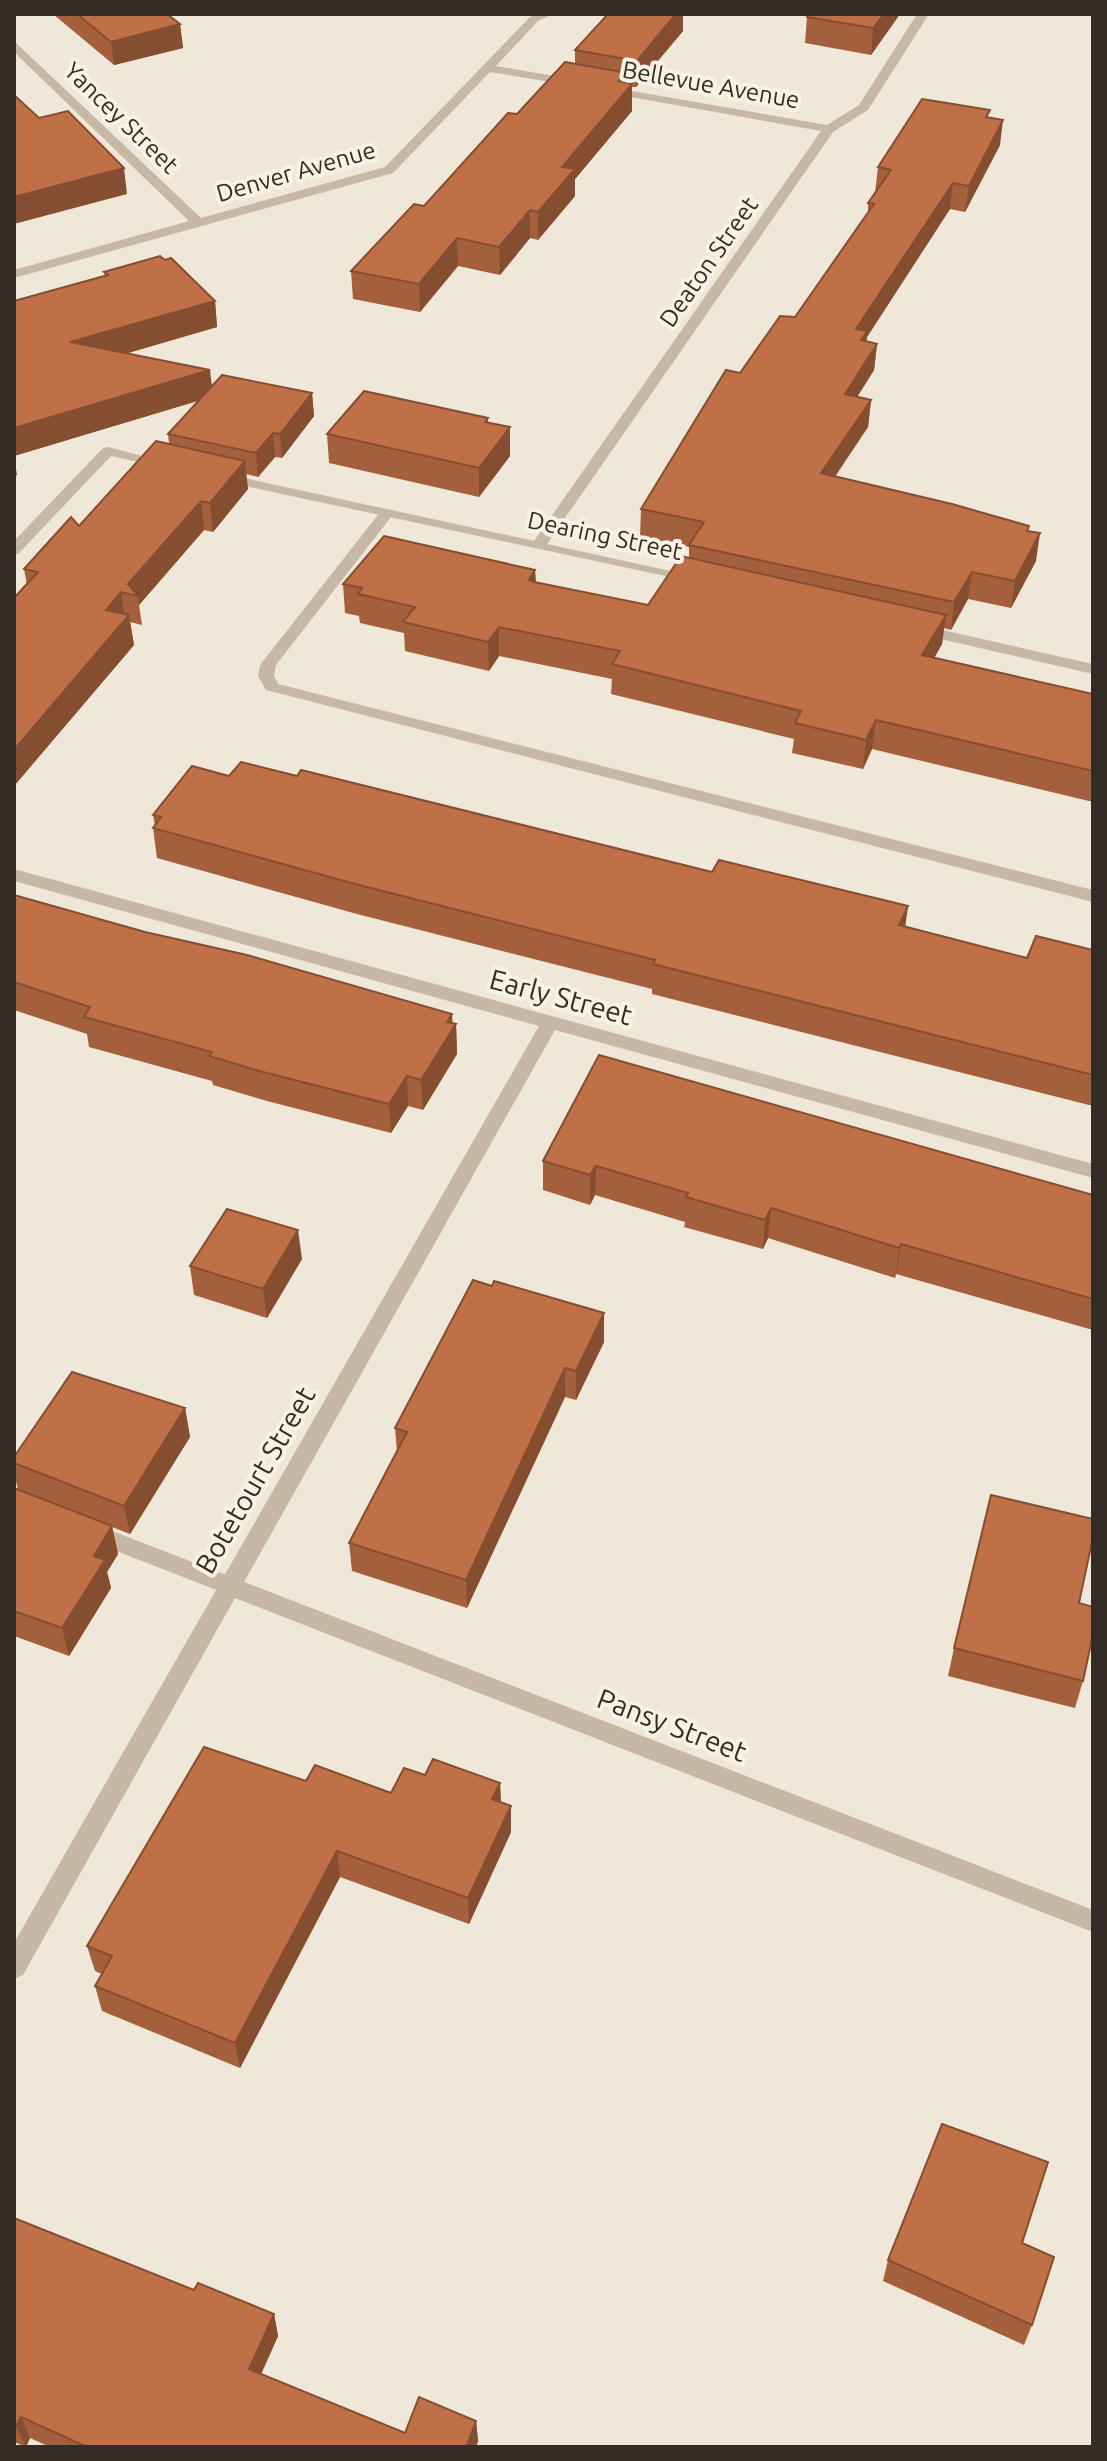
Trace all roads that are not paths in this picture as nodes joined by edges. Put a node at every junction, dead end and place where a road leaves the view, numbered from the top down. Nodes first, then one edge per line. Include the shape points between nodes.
1 (923, 14) edge
2 (538, 16) edge
3 (14, 45) edge
4 (490, 68) junction
5 (829, 129) junction
6 (198, 223) junction
7 (14, 274) edge
8 (175, 467) edge
9 (205, 473) edge
10 (386, 514) junction
11 (538, 546) junction
12 (14, 550) edge
13 (708, 583) edge
14 (908, 628) edge
15 (1093, 669) edge
16 (14, 875) edge
17 (1093, 896) edge
18 (550, 1023) junction
19 (1093, 1171) edge
20 (71, 1524) edge
21 (229, 1586) junction
22 (1093, 1921) edge
23 (14, 1967) edge

1 - 5 street, Deaton Street via 864,107
2 - 4 street, Denver Avenue
3 - 6 street, Yancey Street
4 - 5 street, Bellevue Avenue
4 - 6 street, Denver Avenue via 389,170
5 - 11 street, Deaton Street
6 - 7 street, Denver Avenue
8 - 12 street via 108,451
9 - 10 street, Dearing Street
10 - 11 street, Dearing Street
10 - 17 street via 268,665 272,687
11 - 13 street, Dearing Street
14 - 15 street
16 - 18 street, Early Street
18 - 19 street, Early Street
18 - 21 street, Botetourt Street
20 - 21 street, Pansy Street
21 - 22 street, Pansy Street
21 - 23 street, Botetourt Street

